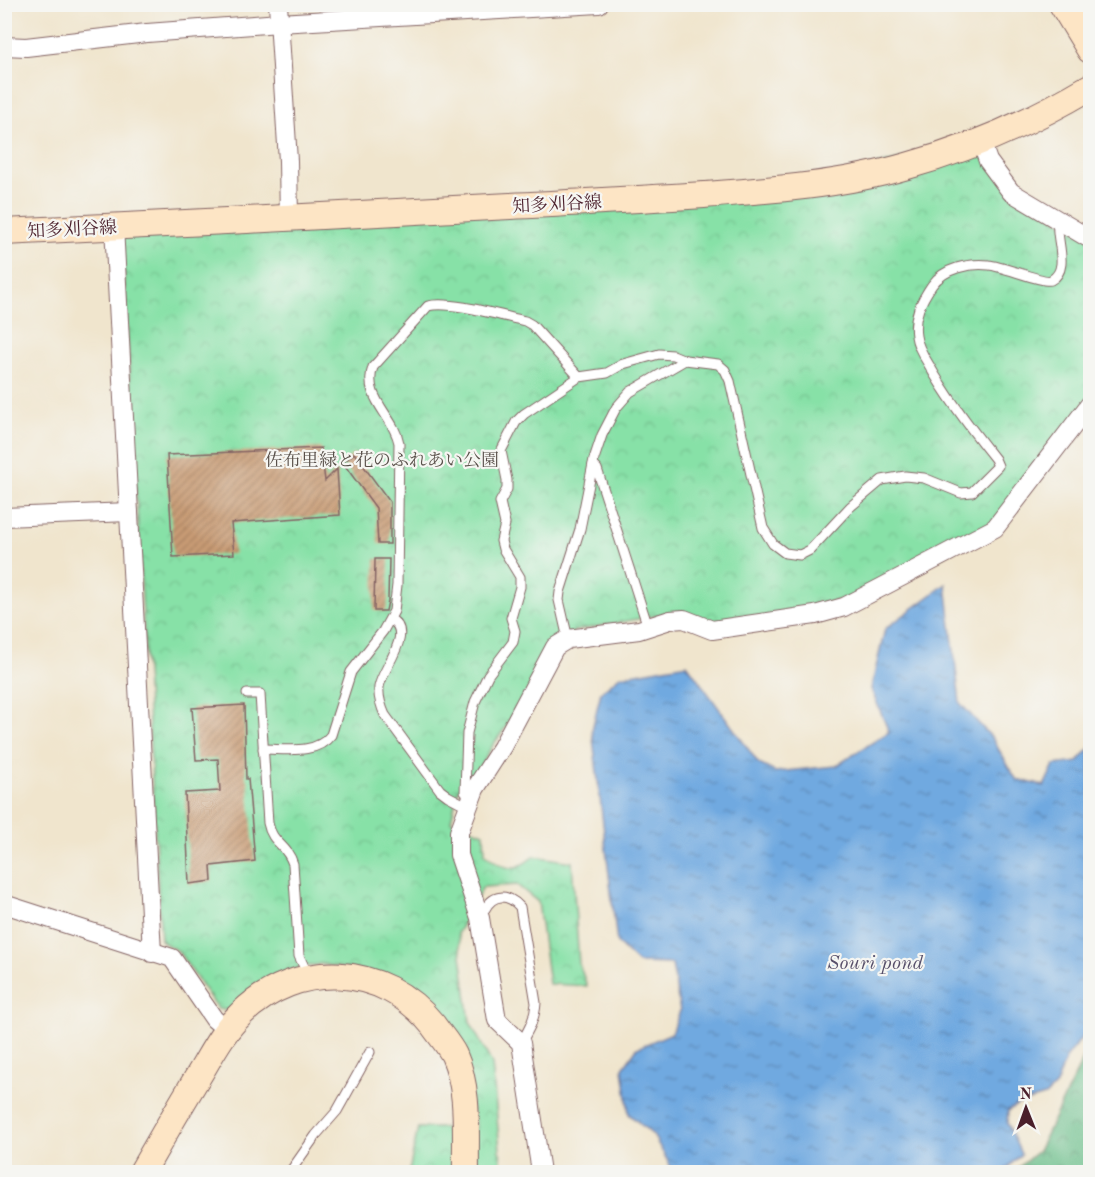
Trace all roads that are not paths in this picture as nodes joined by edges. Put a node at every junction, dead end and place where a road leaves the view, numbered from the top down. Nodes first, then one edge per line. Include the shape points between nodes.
1 (599, 4) edge
2 (1062, 4) edge
3 (279, 14) edge
4 (4, 46) edge
5 (1090, 50) edge
6 (1090, 87) edge
7 (981, 141) junction
8 (289, 219) junction
9 (1060, 220) junction
10 (114, 226) junction
11 (4, 232) edge
12 (1090, 238) edge
13 (685, 360) junction
14 (579, 377) junction
15 (1090, 404) edge
16 (593, 465) junction
17 (129, 512) junction
18 (4, 517) edge
19 (390, 620) junction
20 (648, 627) junction
21 (568, 639) junction
22 (247, 694) dead end
23 (263, 749) junction
24 (470, 802) junction
25 (4, 904) edge
26 (478, 910) junction
27 (152, 953) junction
28 (309, 976) junction
29 (227, 1030) junction
30 (521, 1043) junction
31 (370, 1052) dead end
32 (142, 1173) edge
33 (290, 1173) edge
34 (466, 1173) edge
35 (541, 1173) edge

1 - 3 street
2 - 5 street
3 - 4 street via 147,33
3 - 8 street
6 - 7 street, 知多刈谷線 via 1056,108
7 - 8 street, 知多刈谷線 via 907,166 764,191
7 - 9 street via 988,161 1011,192
8 - 10 street, 知多刈谷線
9 - 12 street
9 - 13 lane via 1057,226 1062,257 1053,278 1040,280 998,267 971,265 937,278 916,314 916,337 923,354 958,412 998,466 972,492 961,493 924,478 882,480 810,550 800,555 785,553 773,544 763,528 725,370 718,364
10 - 11 street, 知多刈谷線
10 - 17 street
13 - 14 lane via 659,354 607,373
13 - 16 lane via 630,392 616,408 602,435
14 - 19 lane via 525,321 441,304 428,306 373,367 370,384 379,407 397,432 399,443 397,585
14 - 24 lane via 524,414 501,451 507,480 500,502 505,525 501,541 520,577 520,586 511,618 513,642 488,675 475,702 467,733 465,792
15 - 20 street via 995,528 875,592 815,615 712,630 684,619
16 - 20 lane
16 - 21 lane via 580,529 560,592
17 - 18 street
17 - 27 street
19 - 23 lane via 351,672 325,744 314,748
19 - 24 lane via 399,628 400,639 382,676 380,702 441,790
20 - 21 street
21 - 24 street via 555,647
22 - 23 lane via 260,694
23 - 28 lane via 270,834 290,852 298,956
24 - 26 street via 459,832 459,855
25 - 27 street
26 - 30 street via 497,1020
26 - 30 lane via 498,897 520,907 536,1003 531,1026
27 - 29 street via 172,958 214,1019
28 - 29 street via 268,993
28 - 34 street via 345,976 381,985 423,1013 453,1055 460,1076
29 - 32 street
30 - 35 street
31 - 33 lane via 337,1111

